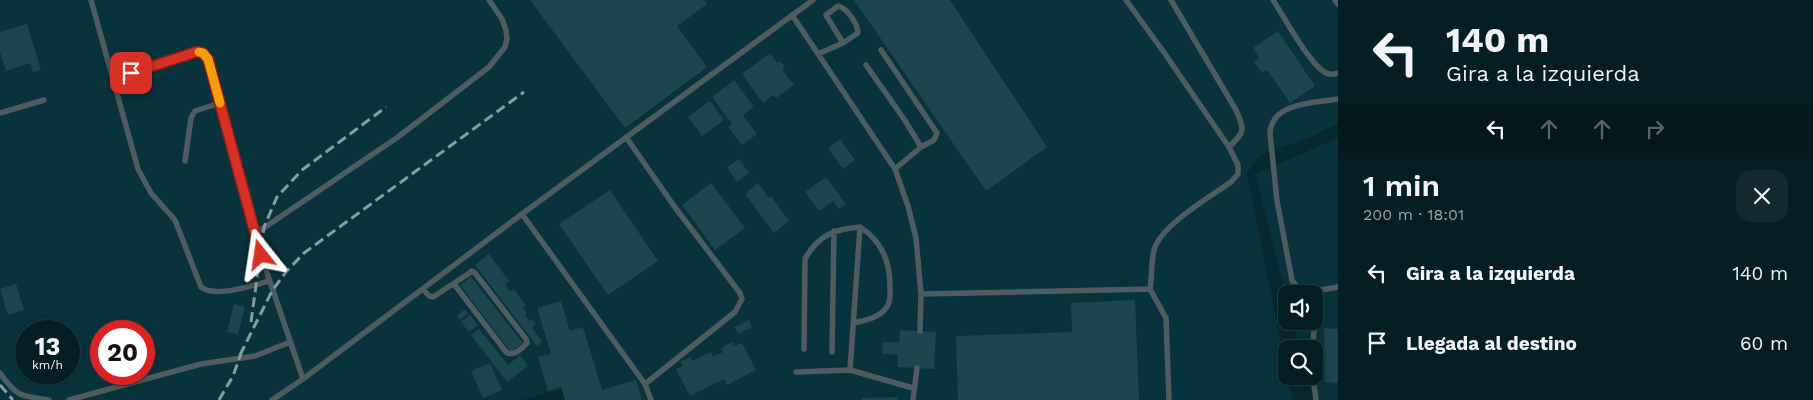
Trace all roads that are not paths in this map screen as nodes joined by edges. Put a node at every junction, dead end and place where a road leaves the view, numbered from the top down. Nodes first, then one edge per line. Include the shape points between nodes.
1 (91, 0) edge
2 (489, 0) edge
3 (813, 0) edge
4 (1126, 0) edge
5 (1171, 0) edge
6 (1273, 0) edge
7 (1335, 0) edge
8 (1338, 4) edge
9 (792, 15) junction
10 (843, 43) junction
11 (881, 50) dead end
12 (818, 54) junction
13 (866, 65) dead end
14 (131, 73) dead end
15 (1338, 73) edge
16 (1338, 99) edge
17 (44, 100) dead end
18 (220, 103) junction
19 (0, 113) edge
20 (626, 137) junction
21 (1229, 147) junction
22 (920, 148) junction
23 (185, 161) dead end
24 (895, 169) junction
25 (522, 214) junction
26 (860, 227) junction
27 (834, 231) junction
28 (255, 234) junction
29 (269, 281) junction
30 (454, 284) junction
31 (1294, 285) edge
32 (1338, 287) edge
33 (423, 289) junction
34 (1150, 289) junction
35 (1323, 289) edge
36 (921, 294) junction
37 (854, 323) junction
38 (920, 331) dead end
39 (290, 342) junction
40 (804, 349) dead end
41 (832, 352) dead end
42 (916, 368) dead end
43 (850, 370) junction
44 (796, 372) dead end
45 (0, 373) edge
46 (303, 379) junction
47 (645, 384) junction
48 (1314, 385) edge
49 (913, 388) junction
50 (49, 400) edge
51 (68, 400) edge
52 (272, 400) edge
53 (651, 400) edge
54 (913, 400) edge
55 (1169, 400) edge
56 (1316, 400) edge

1 - 29 lane via 138,169 152,193 175,220 200,287 216,292
2 - 28 lane via 502,20 507,39 505,47 489,67 398,137
3 - 9 lane
4 - 21 lane
5 - 21 lane via 1243,126 1241,136
6 - 15 lane via 1313,62 1324,72
7 - 8 lane
9 - 12 lane
9 - 20 lane
10 - 10 lane via 826,15 838,6 844,7 858,28 858,33
10 - 12 lane
11 - 22 lane via 937,133 934,140
12 - 24 lane
13 - 22 lane
14 - 18 lane via 196,52 203,53 208,59
16 - 31 lane via 1286,110 1275,117 1271,125 1277,201
17 - 19 lane
18 - 23 lane via 195,111 190,118
18 - 28 lane
20 - 25 lane
20 - 47 lane via 742,299 735,312
21 - 34 lane via 1238,165 1238,174 1170,226 1162,236 1154,249
22 - 24 lane
24 - 36 lane via 916,238
25 - 33 lane
25 - 47 lane
26 - 27 lane
26 - 37 lane
26 - 37 lane via 869,232 882,248 888,262 890,296 888,305 877,316
27 - 40 lane via 811,247 804,259
27 - 41 lane
28 - 29 lane
29 - 39 lane
30 - 30 lane via 472,271 475,273 526,339 525,346 514,354 506,352
30 - 33 lane via 433,297
32 - 35 lane
33 - 46 lane
34 - 36 lane
34 - 55 lane via 1166,318
36 - 38 lane
37 - 43 lane
39 - 46 lane
39 - 51 lane via 255,356 201,364
42 - 49 lane
43 - 44 lane
43 - 49 lane
45 - 50 lane via 15,392
46 - 52 lane
47 - 53 lane
48 - 56 lane
49 - 54 lane

